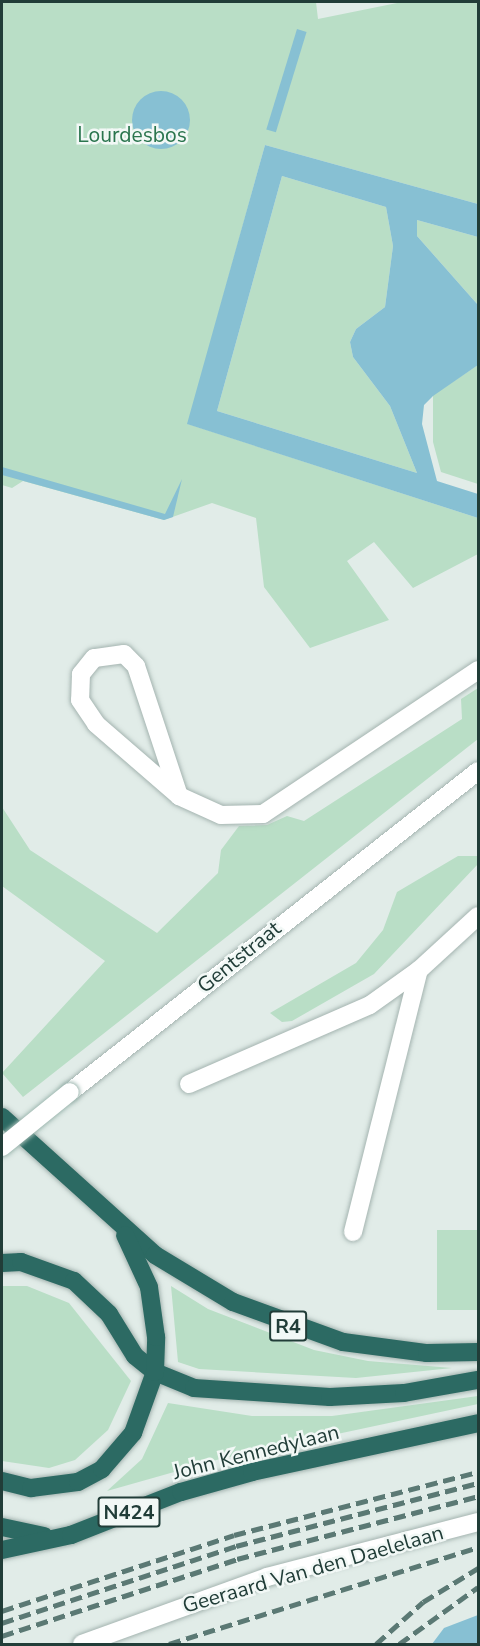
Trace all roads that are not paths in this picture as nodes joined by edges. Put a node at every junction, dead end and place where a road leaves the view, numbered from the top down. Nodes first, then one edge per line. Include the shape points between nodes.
1 (478, 670) edge
2 (478, 771) edge
3 (179, 796) junction
4 (478, 918) edge
5 (419, 970) junction
6 (189, 1084) dead end
7 (2, 1117) edge
8 (2, 1147) edge
9 (122, 1228) junction
10 (353, 1232) dead end
11 (2, 1263) edge
12 (478, 1352) edge
13 (155, 1372) junction
14 (478, 1380) edge
15 (478, 1423) edge
16 (2, 1481) edge
17 (478, 1522) edge
18 (2, 1527) edge
19 (49, 1538) junction
20 (2, 1550) edge
21 (82, 1644) edge

1 - 3 street via 263,814 221,815
2 - 8 street, Gentstraat, bridge
3 - 3 street via 136,666 124,654 94,658 81,674 80,700 96,724
4 - 5 street
5 - 6 street via 324,1029
5 - 10 street
7 - 9 highway, R4
9 - 12 highway, R4 via 199,1284 292,1328 385,1350
9 - 13 highway, R4 via 148,1287
11 - 13 highway, John Kennedylaan via 31,1265 74,1281 94,1296 135,1356
13 - 14 highway, John Kennedylaan via 194,1388 268,1397 404,1393
13 - 16 highway, R4 via 133,1433 102,1469 56,1488
15 - 19 highway, John Kennedylaan / N424 via 252,1472 182,1492 71,1535
17 - 21 street, Geeraard Van den Daelelaan via 267,1577
18 - 19 highway, John Kennedylaan / N424
19 - 20 highway, John Kennedylaan / N424

